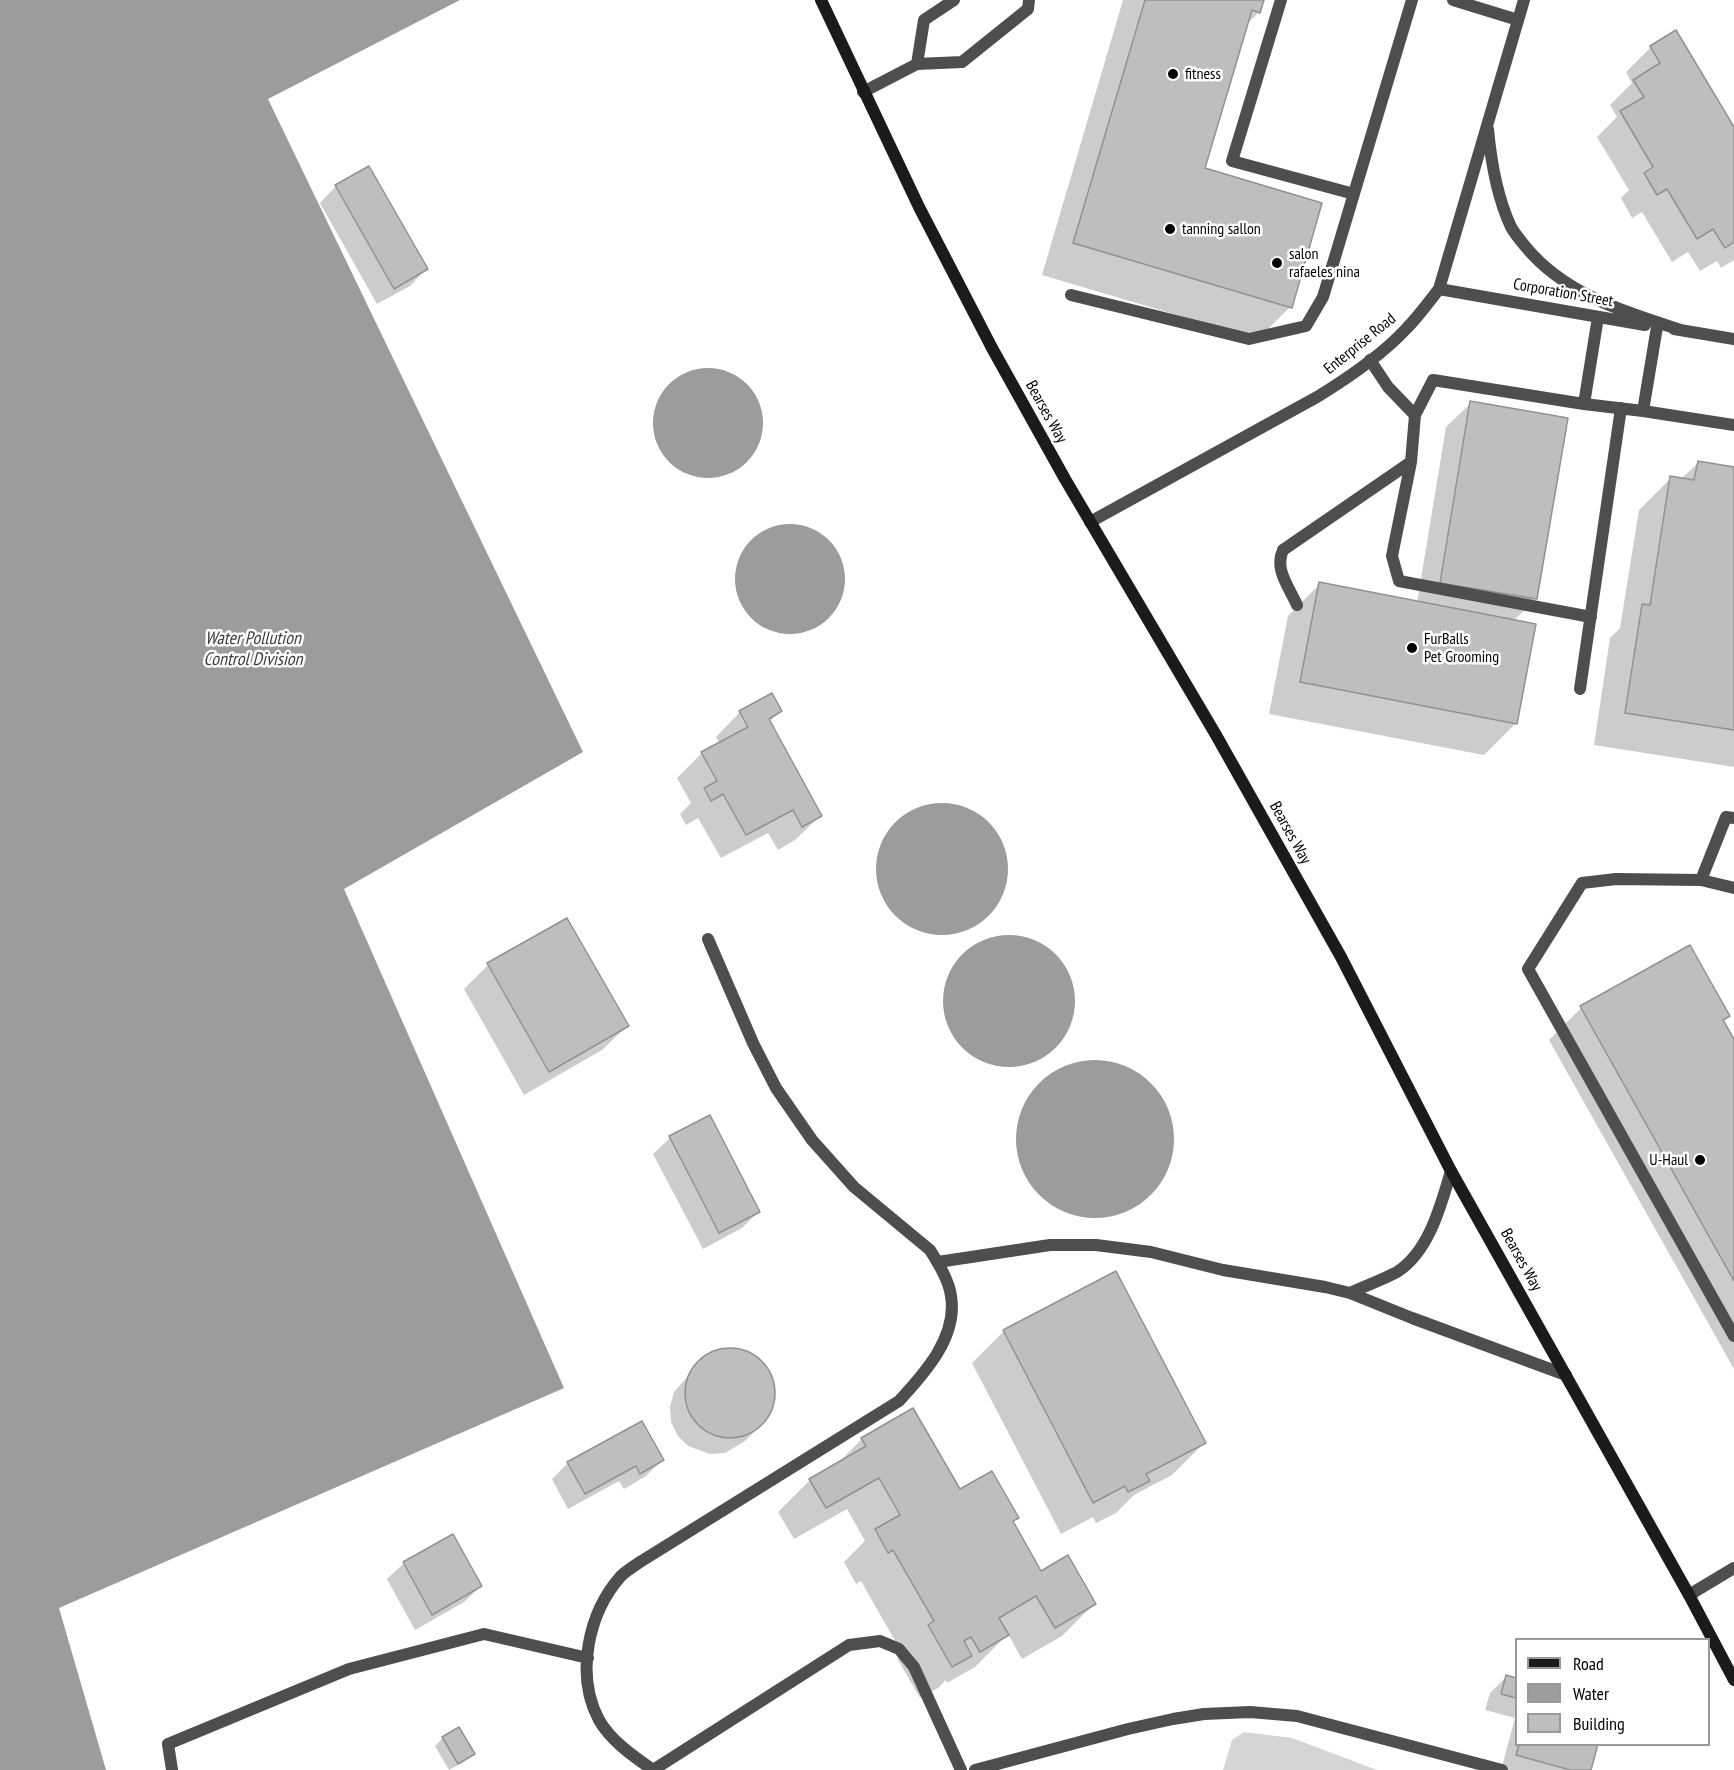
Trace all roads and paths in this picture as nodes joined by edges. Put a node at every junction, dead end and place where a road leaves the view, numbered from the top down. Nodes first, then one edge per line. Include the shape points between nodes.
1 (821, 0) edge
2 (954, 0) edge
3 (1029, 0) edge
4 (1281, 0) edge
5 (1413, 0) edge
6 (1453, 0) edge
7 (1524, 0) edge
8 (1518, 20) junction
9 (917, 64) junction
10 (864, 92) junction
11 (1488, 121) junction
12 (1354, 194) junction
13 (1439, 289) junction
14 (1071, 296) dead end
15 (1598, 317) junction
16 (1657, 327) junction
17 (1681, 330) junction
18 (1734, 339) edge
19 (1370, 360) junction
20 (1584, 404) junction
21 (1621, 408) junction
22 (1643, 411) junction
23 (1416, 415) junction
24 (1734, 425) edge
25 (1411, 462) junction
26 (1090, 522) junction
27 (1297, 605) dead end
28 (1591, 617) junction
29 (1580, 689) dead end
30 (1734, 818) edge
31 (1701, 880) junction
32 (1734, 888) edge
33 (708, 939) dead end
34 (1451, 1171) junction
35 (938, 1262) junction
36 (1350, 1293) junction
37 (1734, 1336) edge
38 (1566, 1375) junction
39 (1734, 1568) edge
40 (1689, 1595) junction
41 (588, 1658) junction
42 (1734, 1680) edge
43 (172, 1770) edge
44 (653, 1770) edge
45 (961, 1770) edge
46 (975, 1770) edge
47 (1502, 1770) edge

1 - 10 main road, Bearses Way
2 - 9 street via 924,20
3 - 9 street via 1028,9 962,62
4 - 12 street via 1232,161
5 - 12 street
6 - 8 street
7 - 8 street, Enterprise Road
8 - 11 street, Enterprise Road
9 - 10 street
10 - 26 main road, Bearses Way via 992,348
11 - 13 street, Enterprise Road
11 - 17 street, Corporation Street via 1503,208 1512,230 1533,256 1555,276 1585,294
12 - 14 street via 1323,297 1306,326 1249,339
13 - 15 street, Corporation Street
13 - 19 street, Enterprise Road via 1406,330
15 - 16 street, Corporation Street
15 - 20 street
16 - 17 street, Corporation Street
16 - 22 street
17 - 18 street, Corporation Street
19 - 23 street via 1388,387
19 - 26 street, Enterprise Road via 1317,397
20 - 21 street
20 - 23 street via 1433,380
21 - 22 street
21 - 28 street
22 - 24 street
23 - 25 street
25 - 27 street via 1283,550 1279,568
25 - 28 street via 1392,556 1398,580
26 - 34 main road, Bearses Way via 1341,957
28 - 29 street
30 - 31 street via 1726,817
31 - 32 street
31 - 37 street via 1616,879 1582,883 1528,969
33 - 35 street via 762,1061 812,1140 854,1186 930,1250
34 - 36 street via 1438,1212 1418,1251 1398,1271
34 - 38 main road, Bearses Way
35 - 36 street via 1050,1245 1096,1245 1151,1252 1223,1270
35 - 41 street via 951,1296 951,1318 946,1339 917,1382 899,1401 622,1576 602,1603
36 - 38 street
38 - 40 main road, Bearses Way
39 - 40 street
40 - 42 main road, Bearses Way
41 - 43 street via 484,1634 349,1669 168,1744
41 - 44 street via 588,1692 599,1720 614,1740
44 - 45 street via 849,1645 880,1641 899,1649 914,1667
46 - 47 street via 1173,1719 1250,1712 1297,1716

